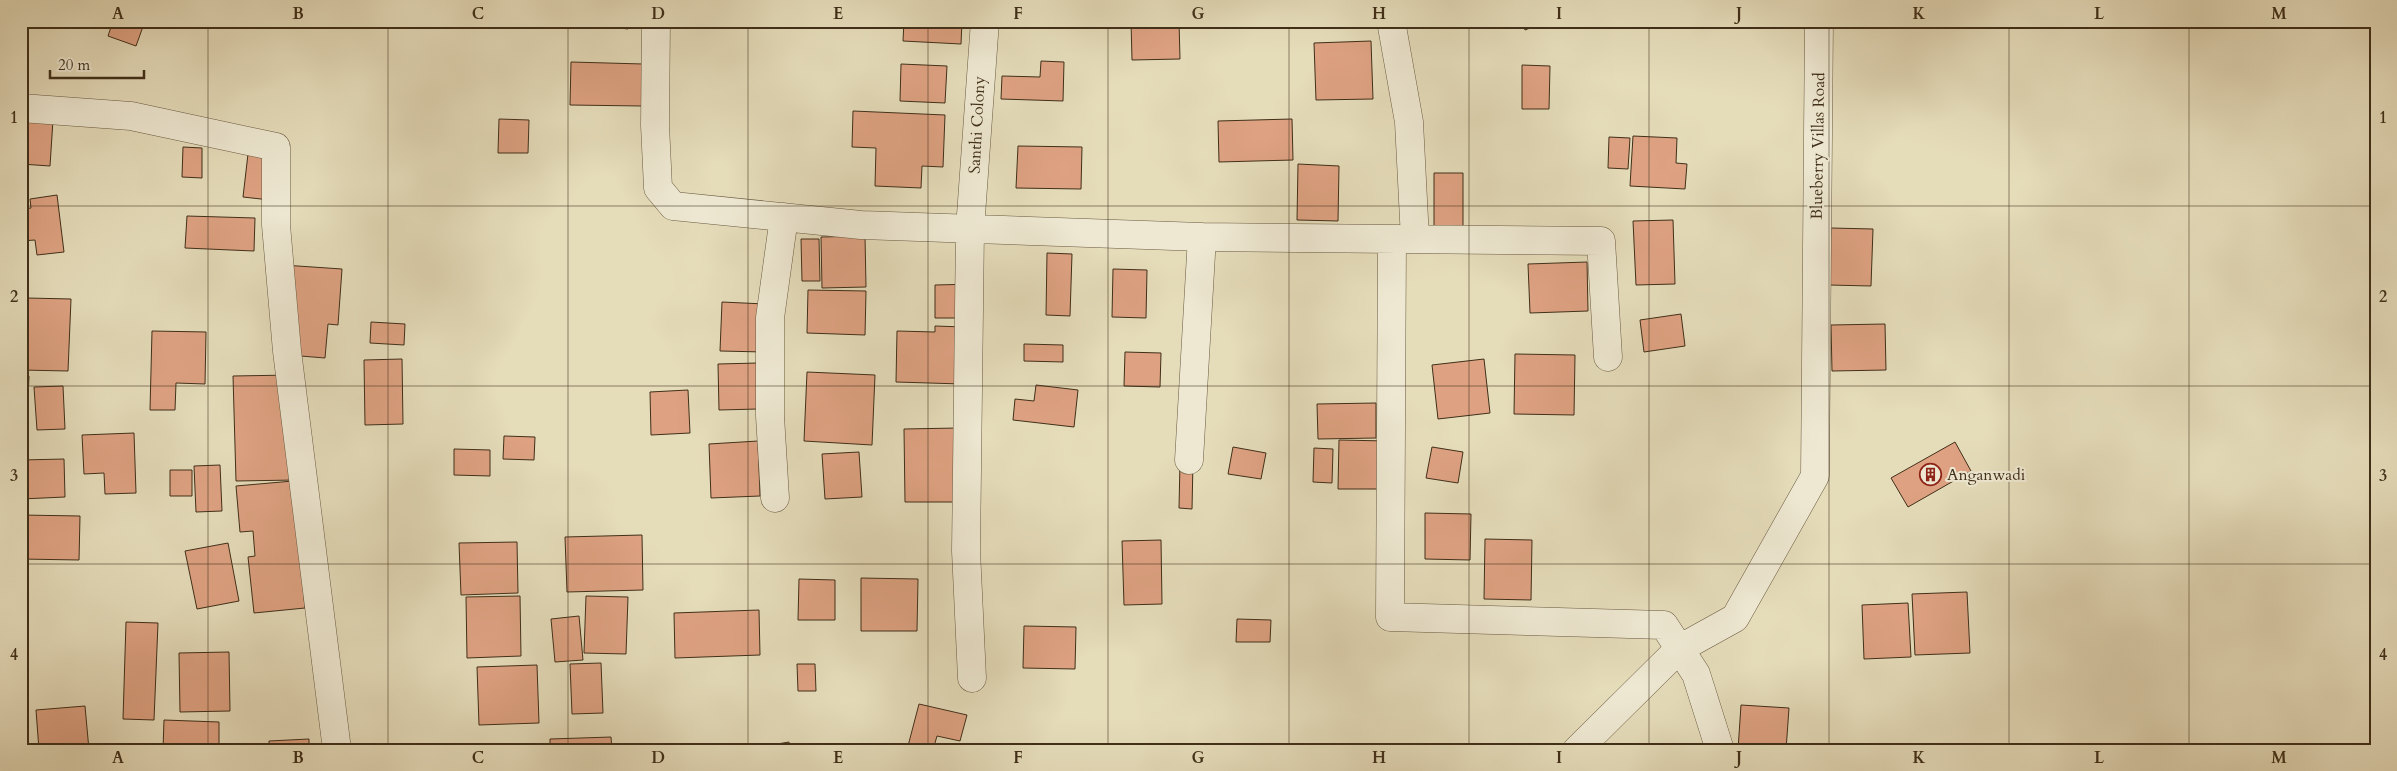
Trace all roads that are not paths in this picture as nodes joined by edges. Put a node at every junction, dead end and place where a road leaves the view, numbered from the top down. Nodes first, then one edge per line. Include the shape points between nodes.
1 (656, 21) edge
2 (985, 21) edge
3 (1391, 21) edge
4 (1819, 21) edge
5 (21, 108) edge
6 (784, 217) junction
7 (970, 229) junction
8 (1202, 237) junction
9 (1403, 239) junction
10 (1608, 357) dead end
11 (1189, 460) dead end
12 (775, 498) dead end
13 (1680, 649) junction
14 (972, 678) dead end
15 (337, 750) edge
16 (1577, 750) edge
17 (1720, 750) edge

1 - 6 street via 658,188 673,206
2 - 7 street, Santhi Colony
3 - 9 street via 1409,122
4 - 13 street, Blueberry Villas Road via 1815,476 1735,618
5 - 15 street via 131,116 276,147 276,226 287,351
6 - 7 street via 861,225
6 - 12 street via 770,318 770,416
7 - 8 street
7 - 14 street, Santhi Colony via 966,551
8 - 9 street
8 - 11 street
9 - 10 street via 1601,241
9 - 13 street via 1390,617 1664,626
13 - 16 street, Blueberry Villas Road
13 - 17 street via 1696,674

